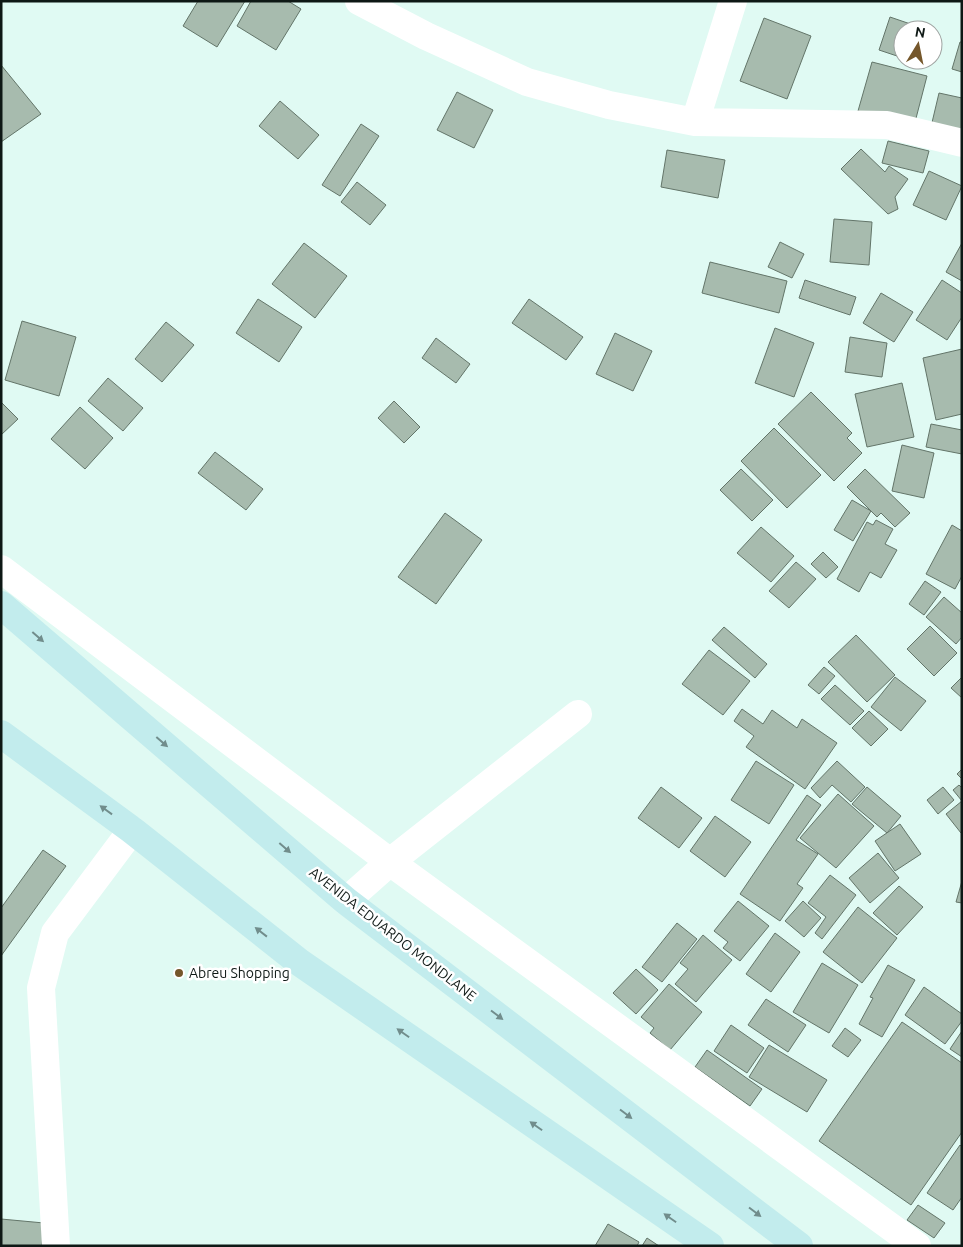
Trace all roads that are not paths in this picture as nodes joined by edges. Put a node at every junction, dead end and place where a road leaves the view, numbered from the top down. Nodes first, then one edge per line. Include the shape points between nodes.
1 (359, 1) edge
2 (733, 1) edge
3 (695, 122) junction
4 (962, 143) edge
5 (1, 569) edge
6 (1, 605) edge
7 (578, 714) dead end
8 (1, 734) edge
9 (132, 830) junction
10 (390, 862) junction
11 (346, 901) junction
12 (56, 1246) edge
13 (710, 1246) edge
14 (799, 1246) edge
15 (917, 1246) edge

1 - 3 street via 527,82
2 - 3 street
3 - 4 street via 887,125
5 - 10 street
6 -> 11 main road, AVENIDA EDUARDO MONDLANE
7 - 10 street
9 -> 8 main road
9 - 12 street via 55,933 41,988
13 -> 9 main road via 300,962
10 - 11 street
10 - 15 street
11 -> 14 main road, AVENIDA EDUARDO MONDLANE

